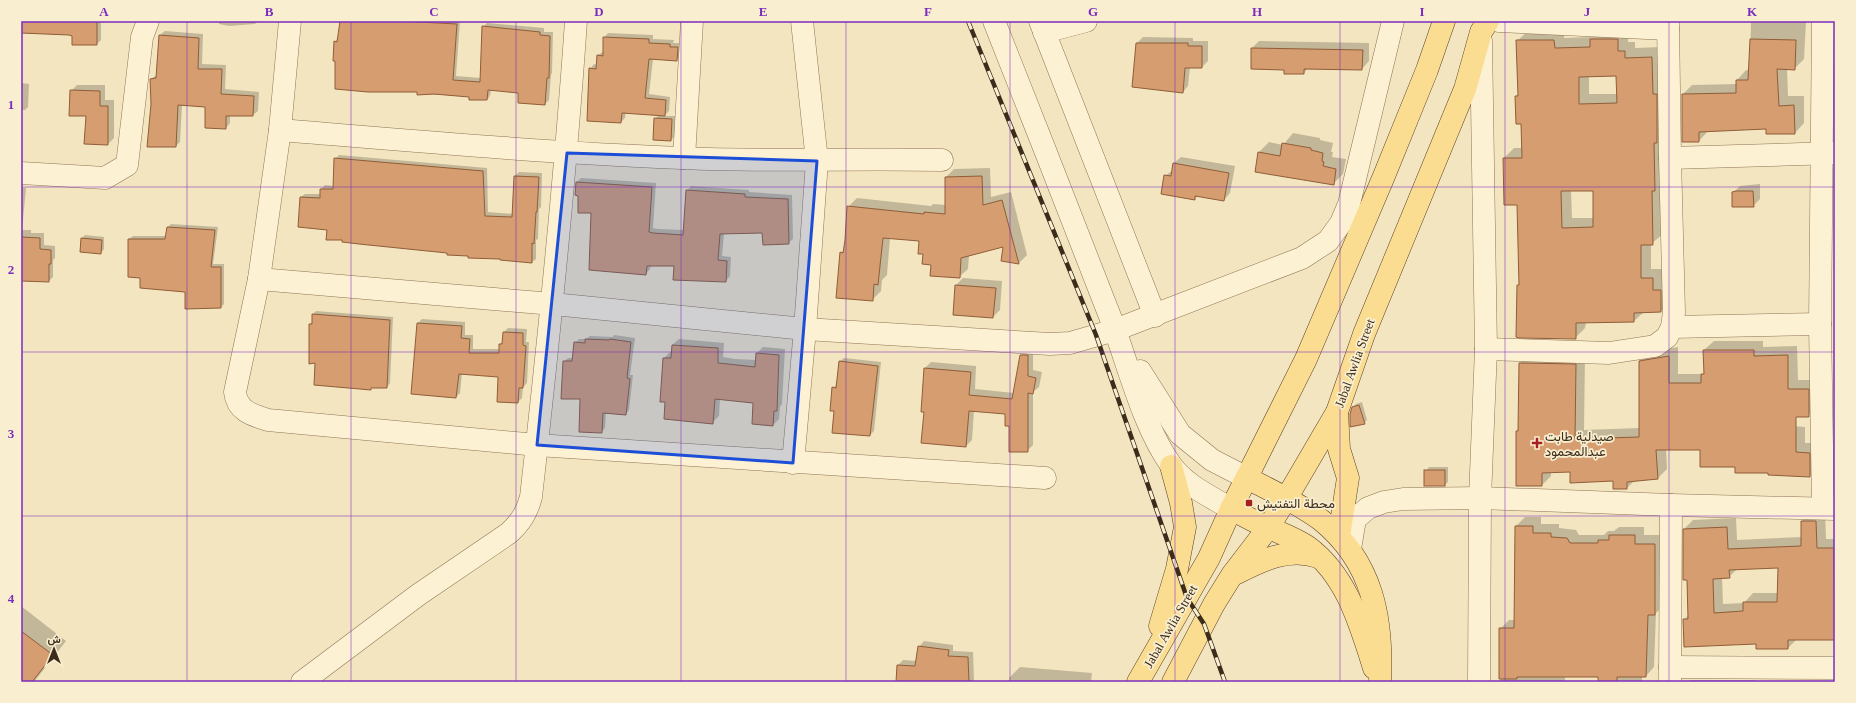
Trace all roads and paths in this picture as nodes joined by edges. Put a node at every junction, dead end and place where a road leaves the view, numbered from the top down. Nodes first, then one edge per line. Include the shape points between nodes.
1 (148, 21) edge
2 (290, 21) edge
3 (576, 21) edge
4 (692, 21) edge
5 (802, 21) edge
6 (994, 21) edge
7 (1086, 21) edge
8 (1393, 21) edge
9 (1444, 21) edge
10 (1499, 21) edge
11 (1823, 21) edge
12 (1668, 25) edge
13 (1042, 27) edge
14 (1485, 27) edge
15 (280, 130) junction
16 (567, 153) junction
17 (1828, 153) edge
18 (684, 158) junction
19 (1670, 158) junction
20 (942, 160) dead end
21 (817, 161) junction
22 (21, 173) edge
23 (259, 279) junction
24 (553, 304) junction
25 (1155, 316) junction
26 (1820, 324) junction
27 (1672, 327) junction
28 (805, 329) junction
29 (1117, 334) junction
30 (1486, 349) junction
31 (1337, 412) junction
32 (537, 445) junction
33 (793, 463) junction
34 (1171, 466) junction
35 (1045, 478) dead end
36 (1247, 478) junction
37 (1480, 498) junction
38 (1286, 499) junction
39 (1671, 505) junction
40 (1829, 508) edge
41 (1231, 509) junction
42 (1268, 528) junction
43 (1345, 543) junction
44 (1322, 559) junction
45 (1232, 575) junction
46 (1835, 668) edge
47 (1670, 674) edge
48 (1139, 681) edge
49 (1175, 681) edge
50 (302, 682) edge
51 (1380, 682) edge
52 (1479, 682) edge

1 - 22 street via 142,37 127,165 105,178
2 - 15 street
3 - 16 street
4 - 18 street
5 - 21 street
6 - 29 street
7 - 13 street
8 - 25 street via 1349,204 1342,223 1328,241 1302,258
9 - 36 main road, Jabal Awlia Street via 1424,77 1330,305
10 - 12 street
11 - 17 street
12 - 19 street
13 - 25 street
14 - 30 street
14 - 31 main road, Jabal Awlia Street via 1465,90 1364,334
15 - 16 street
15 - 23 street
16 - 18 street
16 - 24 street
17 - 19 street
17 - 26 street
18 - 21 street
19 - 27 street via 1674,312
20 - 21 street
21 - 28 street
23 - 24 street
23 - 32 street via 235,392 236,401 242,409 268,420
24 - 28 street
24 - 32 street
25 - 29 street
26 - 27 street
26 - 40 street
27 - 30 street via 1667,338 1655,346 1609,353
28 - 29 street via 1050,344
28 - 33 street
29 - 34 street via 1149,423
29 - 36 street via 1180,434 1212,460
30 - 37 street
31 - 38 main road, Jabal Awlia Street
31 - 43 main road via 1339,449 1348,478
32 - 33 street
32 - 50 street via 531,497 528,510 520,523
33 - 35 street
34 - 41 street via 1192,486
34 - 48 main road via 1182,502 1185,527 1166,611
36 - 38 main road
36 - 41 main road, Jabal Awlia Street
37 - 39 street
37 - 43 street via 1403,499 1384,502 1368,508 1355,519
37 - 52 street
38 - 42 main road, Jabal Awlia Street
38 - 43 main road via 1320,520
39 - 40 street
39 - 47 street
41 - 42 main road
41 - 48 main road, Jabal Awlia Street via 1209,558
42 - 44 main road via 1307,546
42 - 45 main road, Jabal Awlia Street
43 - 51 main road via 1372,594 1379,621 1382,651
44 - 45 main road via 1307,554 1281,554
44 - 51 main road via 1337,577 1351,601
45 - 49 main road, Jabal Awlia Street via 1214,604
46 - 47 street

